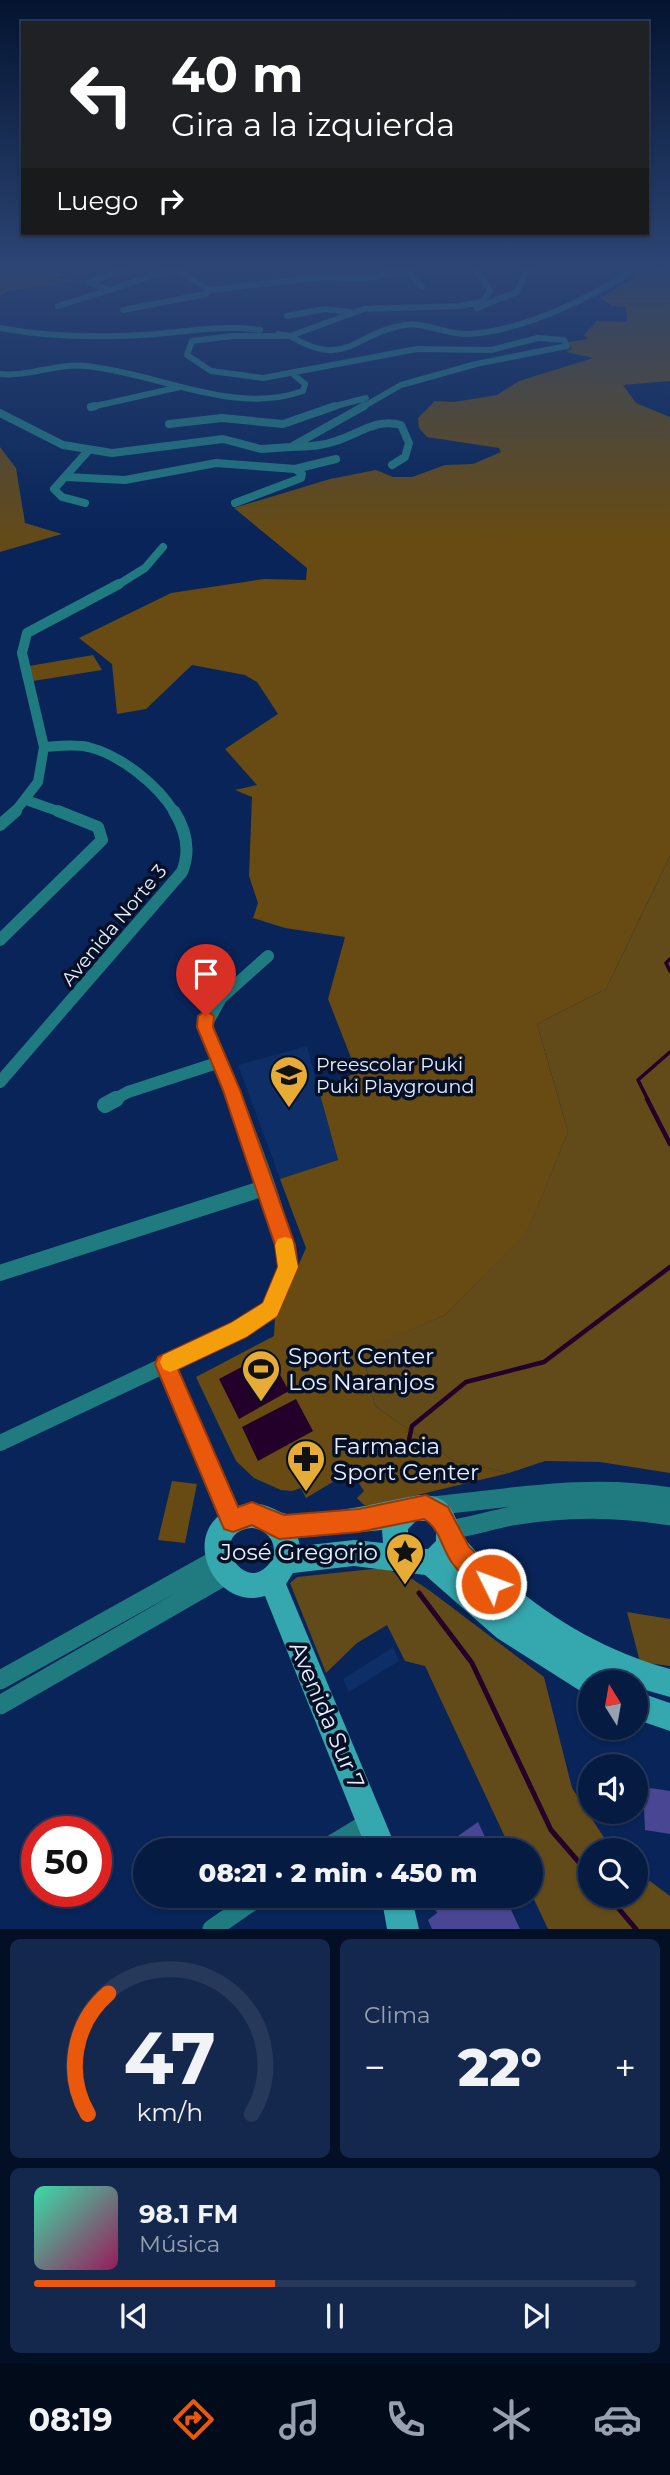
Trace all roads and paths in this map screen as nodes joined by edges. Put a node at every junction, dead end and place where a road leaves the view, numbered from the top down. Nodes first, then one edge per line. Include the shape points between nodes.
1 (188, 356) edge
2 (384, 356) edge
3 (524, 356) edge
4 (0, 374) edge
5 (294, 375) junction
6 (184, 386) junction
7 (376, 397) junction
8 (91, 407) dead end
9 (0, 414) edge
10 (169, 424) dead end
11 (291, 447) junction
12 (88, 451) junction
13 (336, 459) dead end
14 (392, 465) dead end
15 (295, 469) junction
16 (66, 477) junction
17 (85, 503) dead end
18 (234, 503) dead end
19 (163, 547) dead end
20 (44, 747) junction
21 (29, 801) junction
22 (0, 825) edge
23 (0, 940) edge
24 (268, 956) dead end
25 (220, 1062) junction
26 (0, 1082) edge
27 (105, 1105) dead end
28 (264, 1188) junction
29 (0, 1273) edge
30 (165, 1364) junction
31 (0, 1443) edge
32 (670, 1497) edge
33 (416, 1509) junction
34 (670, 1516) edge
35 (233, 1521) junction
36 (279, 1527) junction
37 (448, 1533) junction
38 (418, 1560) junction
39 (223, 1567) junction
40 (278, 1570) junction
41 (578, 1674) edge
42 (0, 1680) edge
43 (670, 1683) edge
44 (0, 1705) edge
45 (648, 1709) edge
46 (670, 1717) edge
47 (371, 1821) junction
48 (343, 1838) edge
49 (377, 1838) edge
50 (242, 1908) edge
51 (399, 1908) edge
52 (212, 1929) edge
53 (403, 1929) edge

1 - 5 street via 200,367 250,379
2 - 5 street
3 - 7 street via 401,385
4 - 6 street via 21,376 82,365
5 - 6 street via 305,384 303,391 249,400
6 - 8 street
7 - 10 street via 318,410 282,424 222,418
7 - 11 street
9 - 12 street via 17,418 57,442
11 - 12 street via 258,448 224,439 136,452
11 - 14 street via 326,444 373,423 393,422 401,425 409,443 405,457
12 - 16 street
13 - 15 street
15 - 16 street via 216,463 125,480
15 - 18 street via 301,478
16 - 17 street via 54,491
19 - 20 street via 129,579 27,633 22,653
20 - 21 street via 40,780
20 - 26 street, Avenida Norte 3 via 90,746 151,784 179,821 187,860 174,885
21 - 22 street
21 - 23 street via 90,822 98,827 102,840
24 - 25 street via 248,968 206,1016 205,1027
25 - 27 street via 128,1092
25 - 28 street
28 - 29 street
28 - 30 street via 285,1245 288,1267 270,1310 239,1330
30 - 31 street
30 - 35 street
32 - 33 street via 566,1489
33 - 36 main road via 359,1521
33 - 37 main road via 440,1515
33 - 38 main road via 396,1525 395,1537
34 - 37 street via 562,1509
35 - 36 main road via 262,1515
35 - 39 main road via 221,1536
36 - 40 main road via 286,1546
37 - 38 main road via 445,1550
37 - 43 main road via 470,1566 579,1647 617,1668
38 - 40 main road via 354,1553
38 - 41 main road via 508,1631
39 - 40 main road via 243,1586 262,1584
39 - 42 street
39 - 44 street
40 - 47 main road, Avenida Sur 7
45 - 46 main road
47 - 48 street
47 - 49 main road, Avenida Sur 7
50 - 52 street
51 - 53 main road

